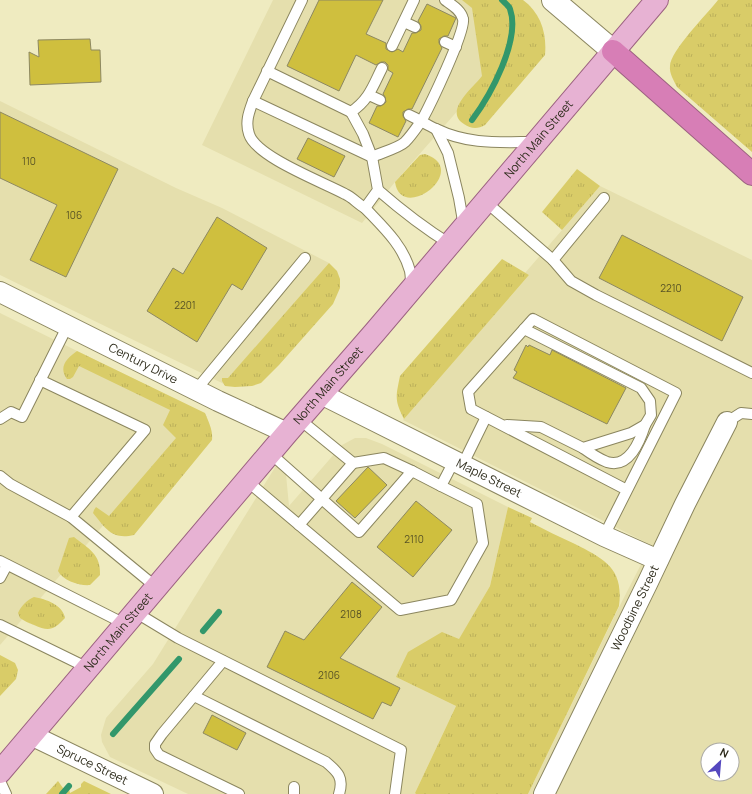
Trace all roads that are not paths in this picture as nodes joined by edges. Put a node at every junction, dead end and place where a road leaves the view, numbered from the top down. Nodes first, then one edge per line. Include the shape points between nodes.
1 (302, 0) edge
2 (414, 0) edge
3 (445, 0) edge
4 (553, 0) edge
5 (657, 0) edge
6 (404, 22) junction
7 (415, 27) dead end
8 (445, 42) dead end
9 (392, 46) dead end
10 (456, 47) junction
11 (613, 51) junction
12 (382, 68) dead end
13 (267, 71) junction
14 (369, 95) junction
15 (380, 100) dead end
16 (253, 101) junction
17 (351, 112) junction
18 (409, 114) dead end
19 (421, 120) junction
20 (436, 129) junction
21 (536, 142) junction
22 (372, 157) junction
23 (752, 174) edge
24 (378, 190) junction
25 (604, 198) dead end
26 (486, 202) junction
27 (365, 208) junction
28 (464, 227) junction
29 (450, 244) junction
30 (305, 258) dead end
31 (553, 260) junction
32 (412, 289) junction
33 (0, 292) edge
34 (68, 325) junction
35 (524, 329) junction
36 (752, 373) edge
37 (40, 380) junction
38 (196, 390) junction
39 (321, 394) junction
40 (752, 414) edge
41 (486, 417) junction
42 (0, 419) edge
43 (727, 422) joint
44 (503, 425) junction
45 (646, 425) junction
46 (293, 426) junction
47 (583, 448) junction
48 (270, 453) junction
49 (353, 463) junction
50 (458, 464) junction
51 (412, 471) junction
52 (0, 476) edge
53 (246, 481) junction
54 (442, 486) junction
55 (628, 490) junction
56 (321, 499) junction
57 (71, 517) junction
58 (299, 525) junction
59 (604, 536) junction
60 (658, 560) junction
61 (4, 563) edge
62 (0, 578) edge
63 (156, 587) junction
64 (130, 618) junction
65 (0, 625) edge
66 (223, 661) junction
67 (88, 668) junction
68 (194, 696) junction
69 (31, 735) junction
70 (0, 772) edge
71 (0, 781) edge
72 (6, 794) edge
73 (153, 794) edge
74 (239, 794) edge
75 (339, 794) edge
76 (395, 794) edge
77 (544, 794) edge

1 - 13 lane
2 - 6 lane
3 - 10 lane via 463,17 463,28
4 - 11 street
5 - 11 main road, North Main Street
6 - 7 lane
6 - 9 lane
8 - 10 lane
10 - 19 lane
11 - 21 main road, North Main Street
11 - 23 highway
12 - 14 lane
13 - 16 lane
13 - 17 lane
14 - 15 lane
14 - 17 lane
16 - 22 lane
16 - 27 lane via 247,118 249,135 260,149 274,159 347,194
17 - 22 lane
18 - 19 lane
19 - 20 lane
19 - 22 lane via 404,143
20 - 21 lane via 462,139 490,143
20 - 28 lane via 448,153
21 - 26 main road, North Main Street
22 - 24 lane
24 - 27 lane
24 - 29 lane
25 - 31 lane
26 - 28 main road, North Main Street
26 - 31 lane
27 - 32 lane via 391,235 402,252 410,271
28 - 29 main road, North Main Street
29 - 32 main road, North Main Street
30 - 38 lane
31 - 36 lane via 571,281
32 - 39 main road, North Main Street
33 - 34 street, Century Drive
34 - 37 lane
34 - 38 street, Century Drive
35 - 41 lane via 468,392 471,409
35 - 45 lane via 641,388 650,401 651,415
35 - 55 lane via 533,319 676,393
37 - 42 lane via 22,417 11,412
37 - 57 lane via 145,430
38 - 46 street, Century Drive
39 - 46 main road, North Main Street
39 - 50 street, Maple Street
40 - 43 lane via 741,413
41 - 44 lane
41 - 50 lane
43 - 60 street, Woodbine Street
44 - 47 lane via 541,427
44 - 55 lane
45 - 47 lane via 631,433
45 - 47 lane via 634,452 615,464 606,462
46 - 48 main road, North Main Street
46 - 49 lane
48 - 53 main road, North Main Street
48 - 56 lane
49 - 51 lane via 384,458
49 - 56 lane
50 - 54 lane
50 - 59 street, Maple Street
51 - 54 lane
51 - 56 lane via 359,532
52 - 57 lane
53 - 58 lane
53 - 63 main road, North Main Street
54 - 58 lane via 477,504 483,543 451,600 400,610
55 - 59 lane
56 - 58 lane
57 - 63 lane
59 - 60 street, Maple Street
60 - 77 street, Woodbine Street
61 - 62 lane
61 - 64 lane
63 - 64 main road, North Main Street
64 - 66 lane
64 - 67 main road, North Main Street
65 - 67 lane
66 - 68 lane
66 - 76 lane via 401,750
67 - 69 main road, North Main Street
68 - 74 lane via 162,734 155,744 155,749 159,755
68 - 75 lane via 326,762 336,770 341,782
69 - 70 main road, North Main Street
69 - 73 street, Spruce Street
71 - 72 lane

